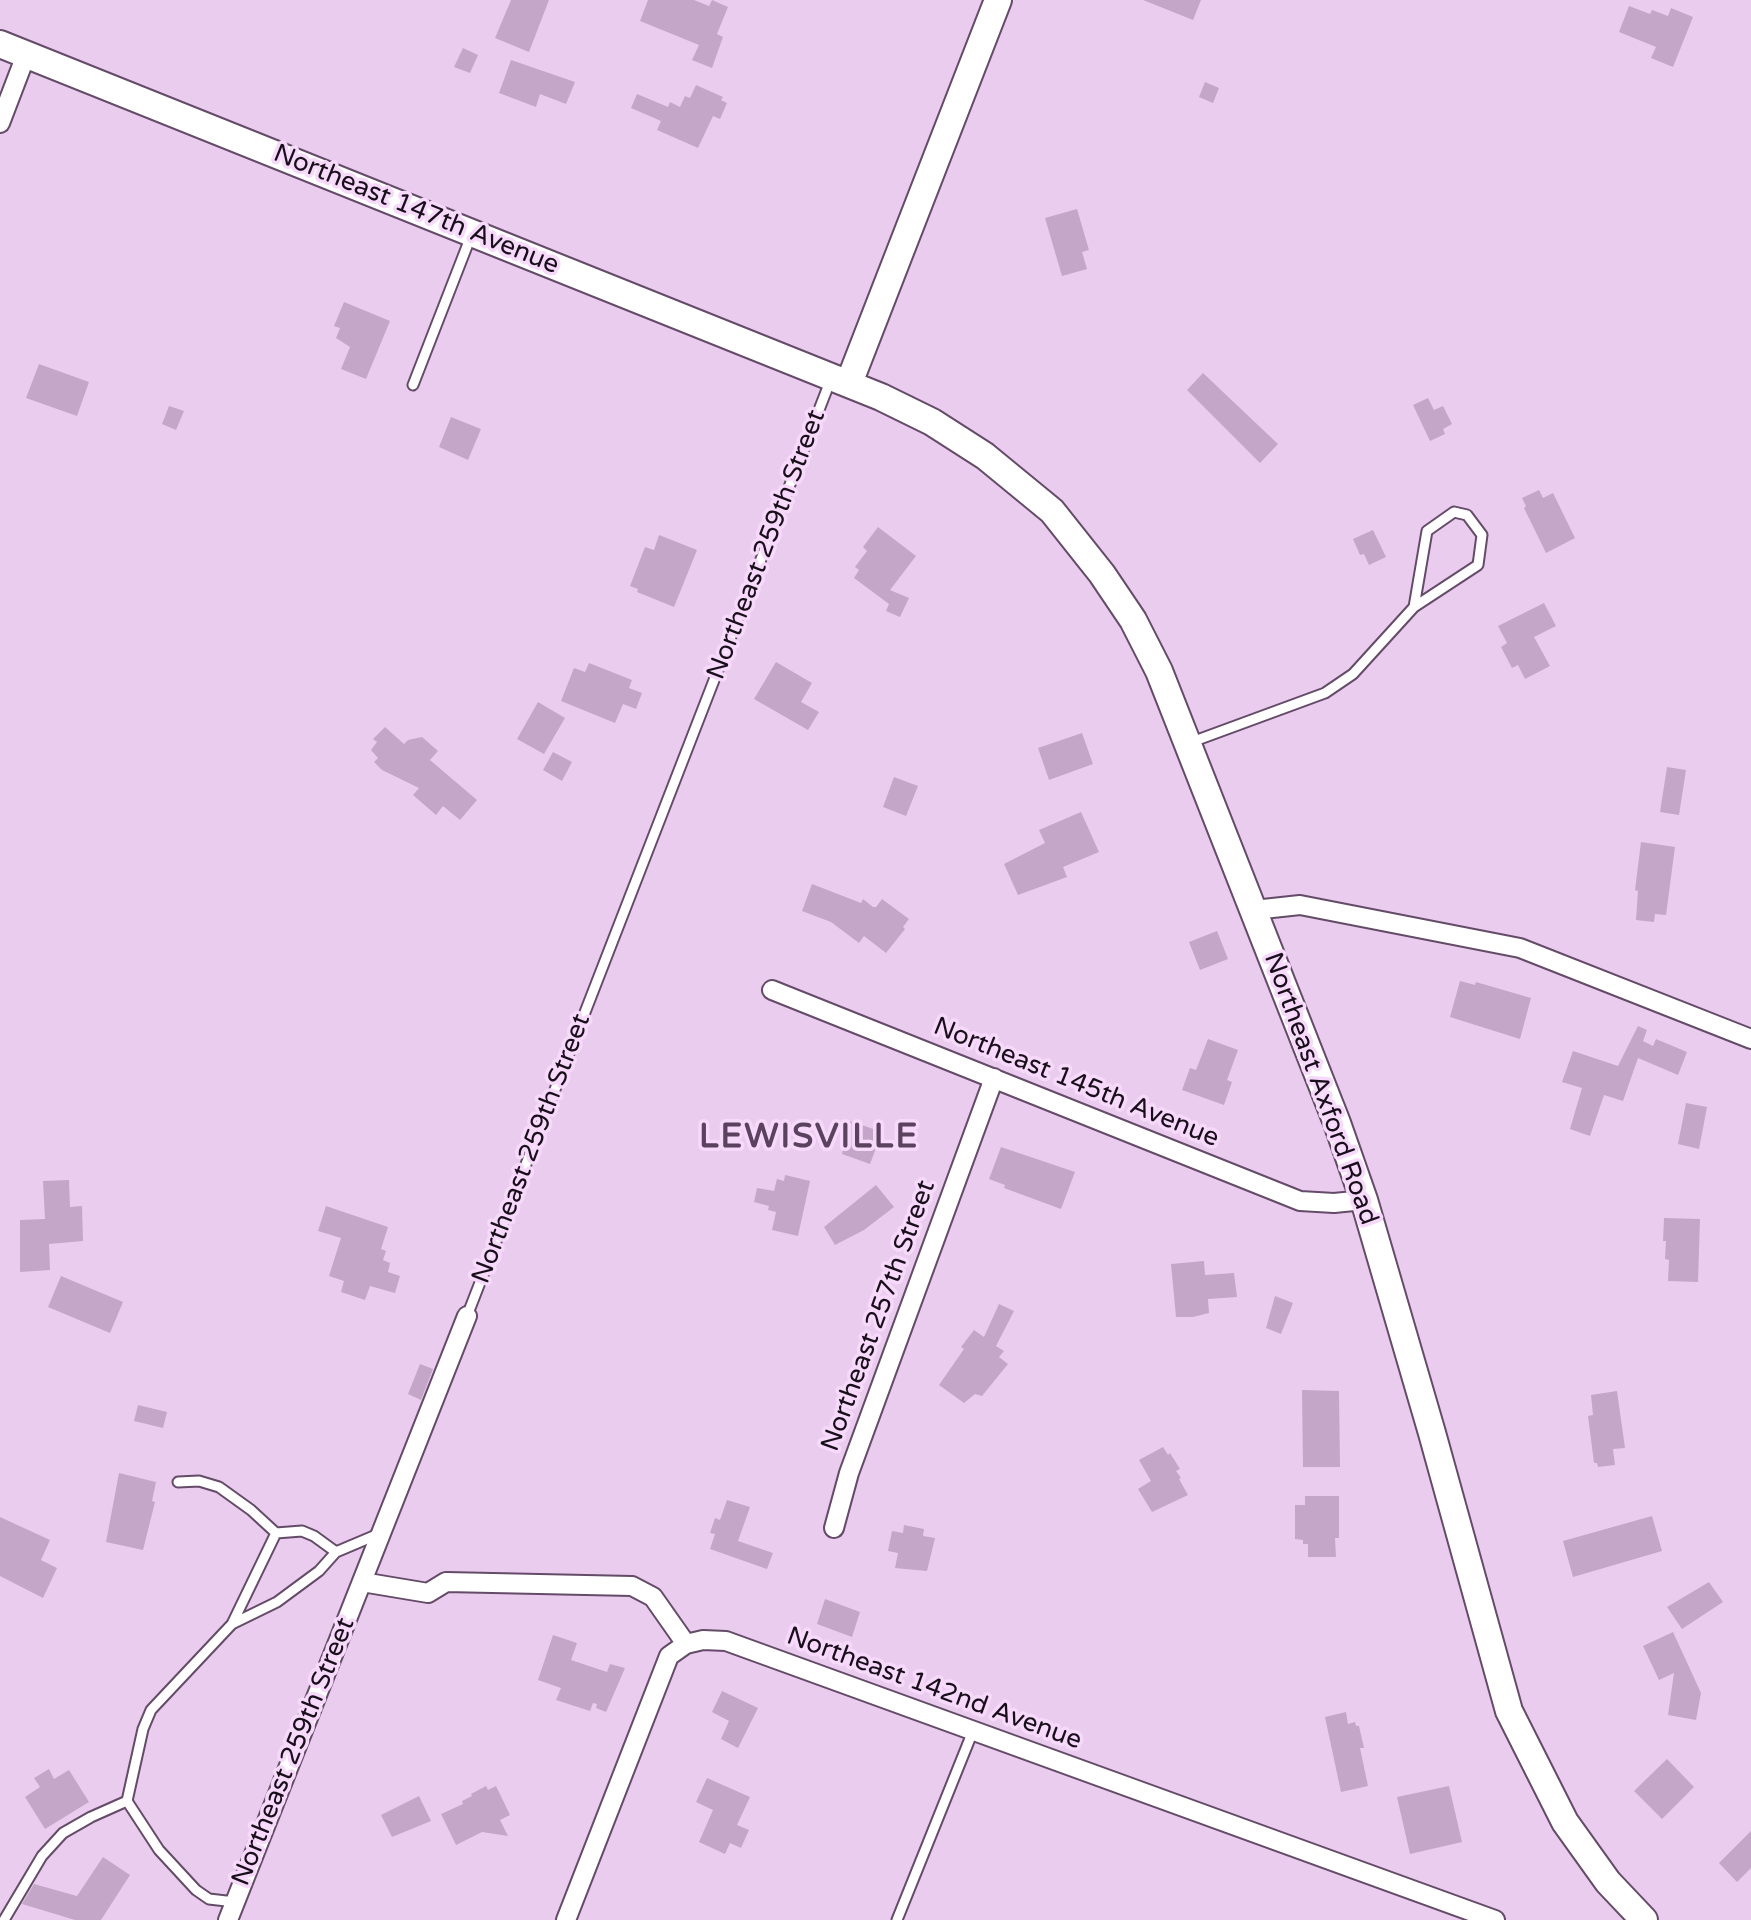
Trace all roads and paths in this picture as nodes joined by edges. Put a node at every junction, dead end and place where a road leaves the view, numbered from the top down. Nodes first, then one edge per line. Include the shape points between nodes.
1 (998, 0) edge
2 (0, 44) edge
3 (26, 55) junction
4 (0, 123) edge
5 (473, 233) junction
6 (841, 380) junction
7 (413, 385) dead end
8 (1414, 607) junction
9 (1189, 743) junction
10 (1254, 910) junction
11 (772, 990) dead end
12 (1751, 1039) edge
13 (994, 1078) junction
14 (1364, 1200) junction
15 (467, 1316) joint
16 (178, 1482) dead end
17 (834, 1528) dead end
18 (382, 1532) junction
19 (276, 1533) junction
20 (336, 1552) junction
21 (362, 1582) junction
22 (232, 1624) junction
23 (686, 1644) junction
24 (973, 1731) junction
25 (127, 1801) junction
26 (235, 1902) junction
27 (4, 1920) edge
28 (228, 1920) edge
29 (566, 1920) edge
30 (897, 1920) edge
31 (1495, 1920) edge
32 (1644, 1920) edge

1 - 6 main road, Northeast 259th Street
2 - 3 main road, Northeast 147th Avenue
3 - 4 street
3 - 5 main road, Northeast 147th Avenue
5 - 6 main road, Northeast 147th Avenue
5 - 7 lane
6 - 9 main road, Northeast Axford Road via 932,422 985,456 1052,511 1133,620
6 - 15 lane, Northeast 259th Street
8 - 8 lane via 1478,565 1482,535 1467,515 1454,512 1427,531
8 - 9 lane via 1353,674 1325,693
9 - 10 main road, Northeast Axford Road
10 - 12 street via 1300,905 1520,948
10 - 14 main road, Northeast Axford Road
11 - 13 street, Northeast 145th Avenue
13 - 14 street, Northeast 145th Avenue via 1300,1201
13 - 17 street, Northeast 257th Street via 849,1473
14 - 32 main road, Northeast Axford Road via 1509,1711 1565,1822 1608,1882
15 - 18 street, Northeast 259th Street
16 - 19 lane via 219,1487
18 - 20 lane
18 - 21 street, Northeast 259th Street
19 - 20 lane via 302,1531
19 - 22 lane
20 - 22 lane via 277,1602
21 - 23 street via 428,1593 446,1582 632,1586 653,1597
21 - 26 street, Northeast 259th Street
22 - 25 lane via 151,1710
23 - 24 street, Northeast 142nd Avenue via 726,1641
23 - 29 street via 669,1656
24 - 30 lane
24 - 31 street, Northeast 142nd Avenue
25 - 26 lane via 159,1850 196,1890 209,1899
25 - 27 lane via 63,1833 42,1856
26 - 28 street, Northeast 259th Street

